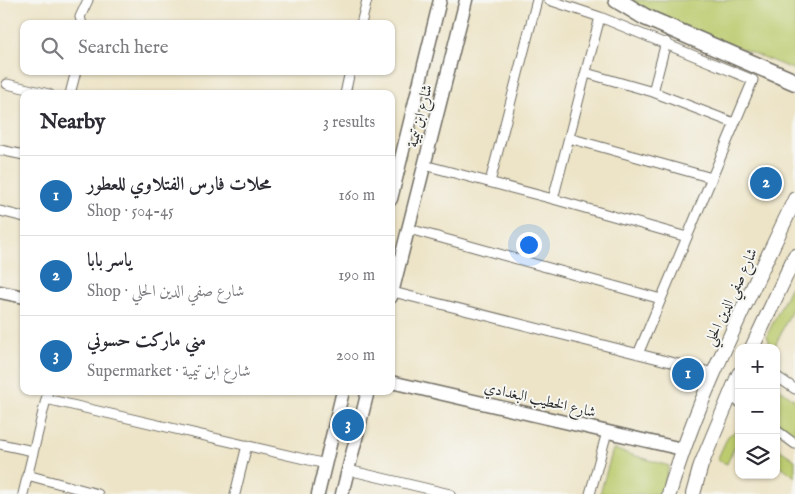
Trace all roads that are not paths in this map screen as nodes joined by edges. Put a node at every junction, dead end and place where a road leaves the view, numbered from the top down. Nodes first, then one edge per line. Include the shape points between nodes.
1 (88, 0) edge
2 (367, 0) edge
3 (440, 0) edge
4 (466, 0) edge
5 (537, 0) edge
6 (549, 0) edge
7 (617, 0) edge
8 (600, 17) junction
9 (81, 20) edge
10 (362, 20) edge
11 (666, 42) junction
12 (586, 72) junction
13 (771, 73) junction
14 (75, 75) edge
15 (349, 75) edge
16 (795, 82) edge
17 (7, 84) dead end
18 (795, 86) edge
19 (32, 90) edge
20 (71, 90) edge
21 (346, 90) edge
22 (653, 92) junction
23 (734, 123) junction
24 (569, 138) junction
25 (0, 150) edge
26 (20, 155) edge
27 (424, 165) junction
28 (712, 178) junction
29 (490, 182) junction
30 (395, 183) edge
31 (553, 199) junction
32 (795, 199) edge
33 (0, 211) edge
34 (20, 215) edge
35 (408, 228) junction
36 (687, 237) junction
37 (795, 256) edge
38 (395, 282) edge
39 (0, 292) edge
40 (20, 296) edge
41 (395, 296) edge
42 (661, 299) junction
43 (754, 344) edge
44 (638, 354) junction
45 (714, 373) junction
46 (780, 379) edge
47 (395, 383) edge
48 (795, 389) edge
49 (47, 395) edge
50 (342, 395) edge
51 (367, 395) edge
52 (734, 399) edge
53 (607, 432) junction
54 (780, 433) edge
55 (332, 438) junction
56 (0, 444) edge
57 (355, 444) junction
58 (795, 444) edge
59 (247, 445) junction
60 (682, 449) junction
61 (33, 451) junction
62 (326, 464) junction
63 (348, 470) junction
64 (27, 475) junction
65 (429, 492) edge
66 (23, 494) edge
67 (98, 494) edge
68 (235, 494) edge
69 (318, 494) edge
70 (342, 494) edge
71 (450, 494) edge
72 (590, 494) edge
73 (669, 494) edge
74 (693, 494) edge

1 - 9 street
2 - 10 street
3 - 30 street, شارع ابن تيمية
4 - 27 street, شارع ابن تيمية
5 - 29 street
6 - 8 street
7 - 13 highway via 645,17
8 - 11 street
8 - 12 street
11 - 22 street
11 - 23 street via 753,80
12 - 22 street
12 - 24 street
13 - 16 highway
13 - 18 highway
14 - 20 street
15 - 21 street
17 - 19 street
22 - 23 street
23 - 28 street
24 - 28 street
24 - 31 street
25 - 26 street
27 - 29 street
27 - 35 street, شارع ابن تيمية
28 - 36 street
29 - 31 street
31 - 36 street
32 - 45 main road, شارع صفي الدين الحلي
33 - 34 street
35 - 38 street, شارع ابن تيمية
35 - 42 street
36 - 42 street
37 - 43 main road
39 - 40 street
41 - 44 street
42 - 44 street
44 - 45 street
45 - 60 main road, شارع صفي الدين الحلي
46 - 48 street
47 - 53 street, شارع الخطيب البغدادي
49 - 59 street
49 - 61 street
50 - 55 street
51 - 57 street
52 - 74 main road via 701,465
53 - 60 street, شارع الخطيب البغدادي
53 - 72 street
54 - 58 street
55 - 57 street
55 - 62 street
56 - 61 street
57 - 63 street
59 - 62 street
59 - 68 street
60 - 73 main road, شارع صفي الدين الحلي
61 - 64 street
62 - 69 street
63 - 65 street
63 - 70 street
64 - 66 street
64 - 67 street
65 - 71 street

